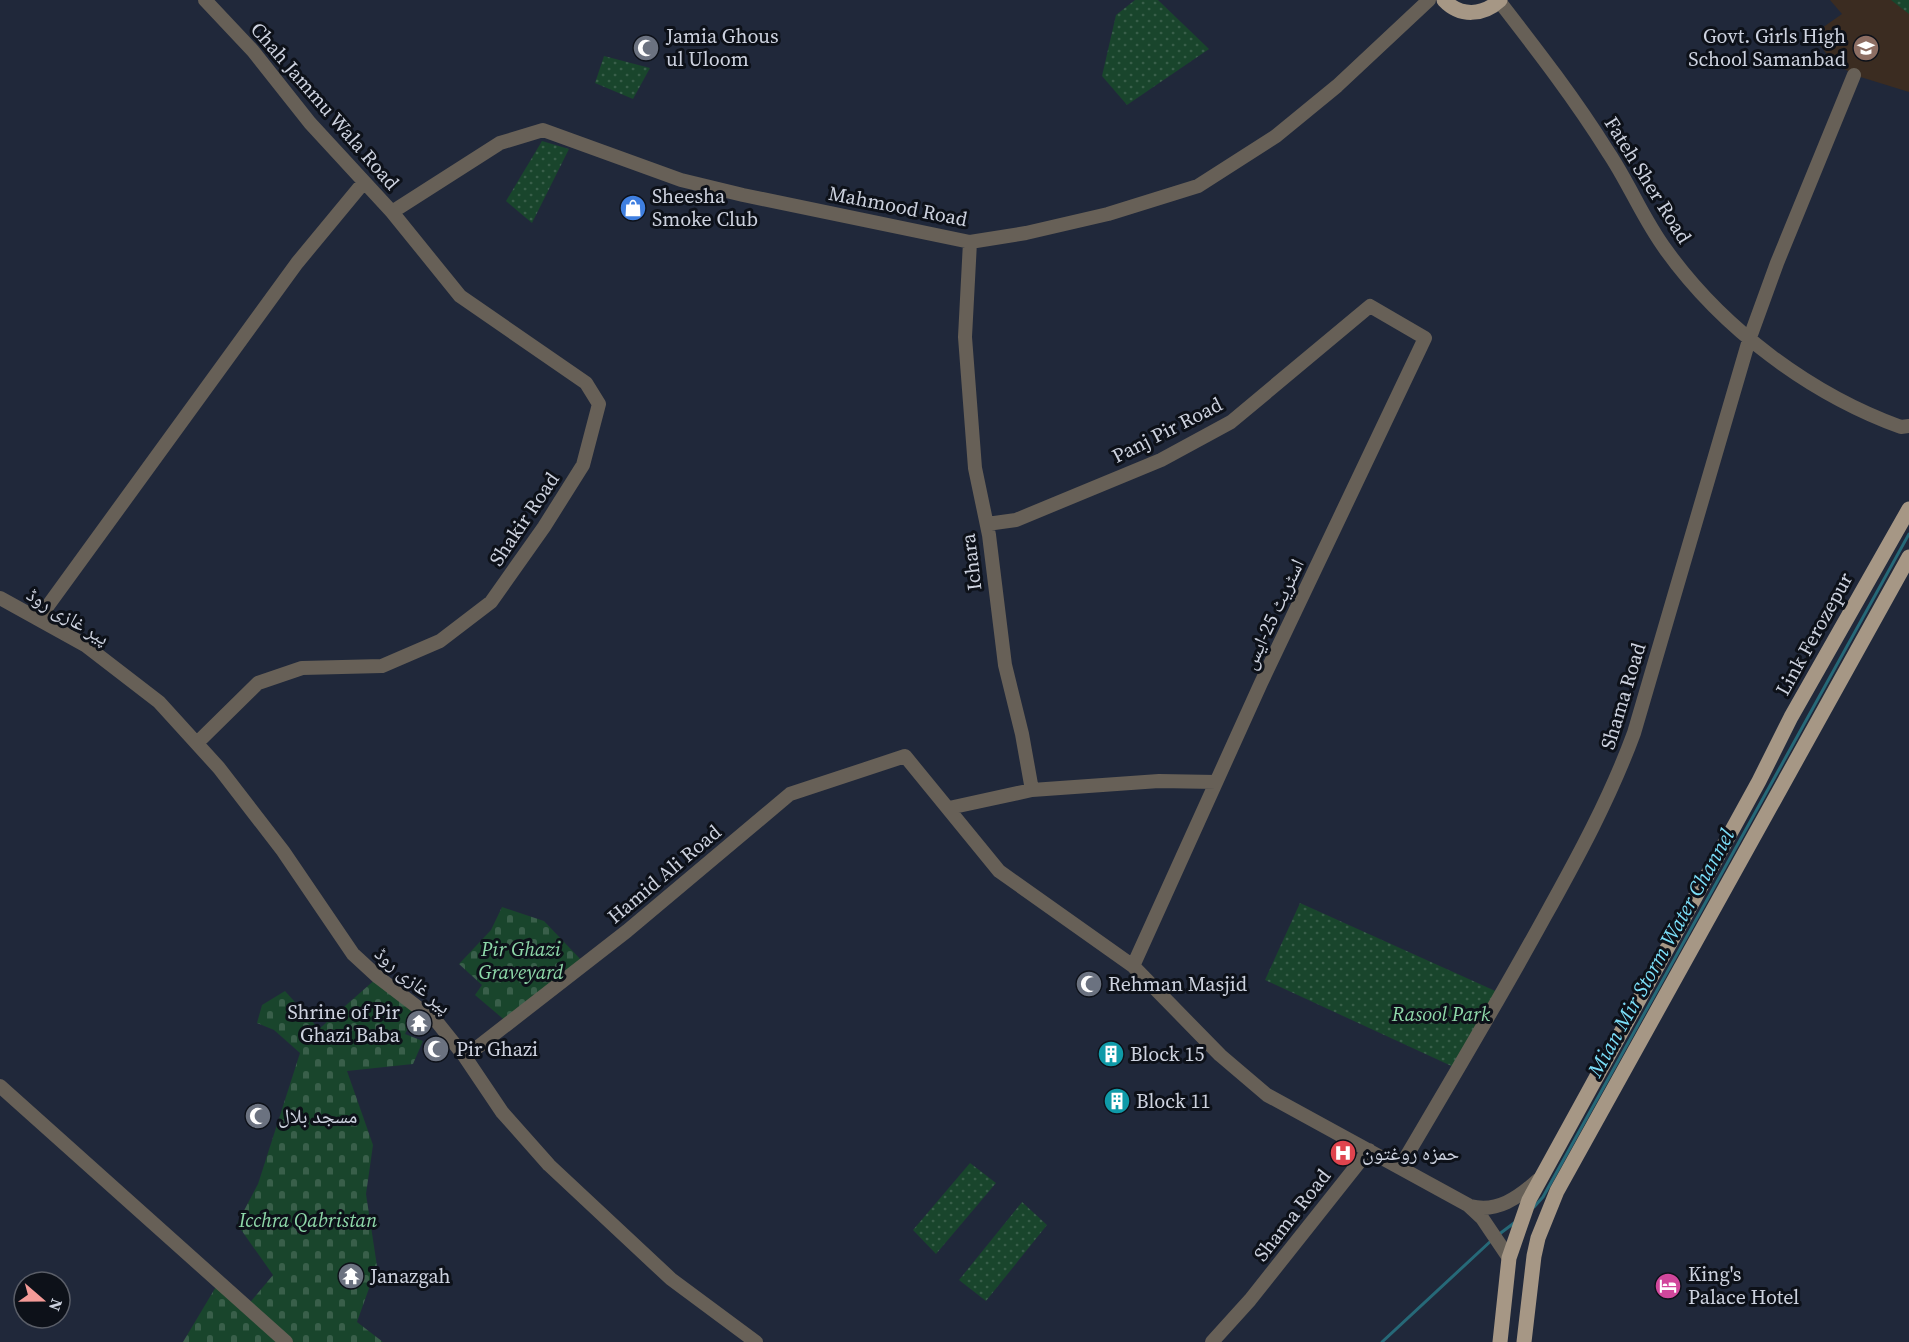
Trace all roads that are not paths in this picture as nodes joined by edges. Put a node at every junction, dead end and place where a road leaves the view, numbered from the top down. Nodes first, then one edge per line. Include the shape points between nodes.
1 (205, 0) edge
2 (1429, 0) edge
3 (1443, 0) edge
4 (1499, 1) edge
5 (1854, 75) dead end
6 (364, 182) junction
7 (392, 212) junction
8 (970, 242) junction
9 (1370, 306) joint
10 (1749, 340) junction
11 (1906, 431) edge
12 (1909, 509) edge
13 (987, 524) junction
14 (1909, 557) edge
15 (0, 598) edge
16 (39, 618) junction
17 (1813, 678) junction
18 (1835, 692) junction
19 (197, 743) junction
20 (1216, 782) junction
21 (1032, 790) junction
22 (949, 808) junction
23 (1133, 966) junction
24 (465, 1057) junction
25 (0, 1086) edge
26 (1369, 1150) junction
27 (1400, 1167) junction
28 (1544, 1175) junction
29 (1468, 1205) junction
30 (1509, 1258) junction
31 (286, 1342) edge
32 (756, 1342) edge
33 (1212, 1342) edge
34 (1500, 1342) edge
35 (1524, 1342) edge

1 - 6 street, Chah Jammu Wala Road
2 - 8 street, Mahmood Road via 1337,86 1276,136 1198,186 1098,216
3 - 4 main road via 1466,13 1478,12
4 - 10 street, Fateh Sher Road via 1585,117 1666,250
5 - 10 street, Shama Road
6 - 7 street, Chah Jammu Wala Road
6 - 16 street via 297,262
7 - 8 street, Mahmood Road via 500,143 543,130 681,180
7 - 19 street, Shakir Road via 460,296 586,383 599,404 583,465 491,602 440,641 382,666 302,668 258,682
8 - 13 street, Ichara via 966,353 975,468
9 - 13 street, Panj Pir Road via 1224,426 1161,460 1016,520
9 - 20 street, اسٹریٹ 25-ایس via 1425,338
10 - 11 street, Fateh Sher Road via 1848,407
10 - 27 street, Shama Road via 1634,733 1616,782 1502,994
12 - 17 main road, Link Ferozepur
13 - 21 street, Ichara via 1005,665
14 - 18 main road
15 - 16 street, پیر غازی روڈ
16 - 19 street, پیر غازی روڈ via 86,645 159,702
17 - 18 main road
17 - 28 main road, Link Ferozepur
18 - 35 main road via 1557,1191 1534,1256
19 - 24 street, پیر غازی روڈ via 283,850 353,954 437,1022
20 - 21 street via 1159,781
20 - 23 street, اسٹریٹ 25-ایس
21 - 22 street
22 - 23 street via 981,852 1007,878
22 - 24 street, Hamid Ali Road via 905,756 790,794 627,931
23 - 26 street via 1220,1055 1267,1095
24 - 32 street, پیر غازی روڈ via 502,1112 549,1165 671,1279
25 - 31 street
26 - 27 street
26 - 33 street, Shama Road
27 - 29 street
28 - 29 street via 1519,1197 1494,1208
28 - 30 main road, Link Ferozepur via 1520,1220
29 - 30 street via 1482,1218
30 - 34 main road, Link Ferozepur

